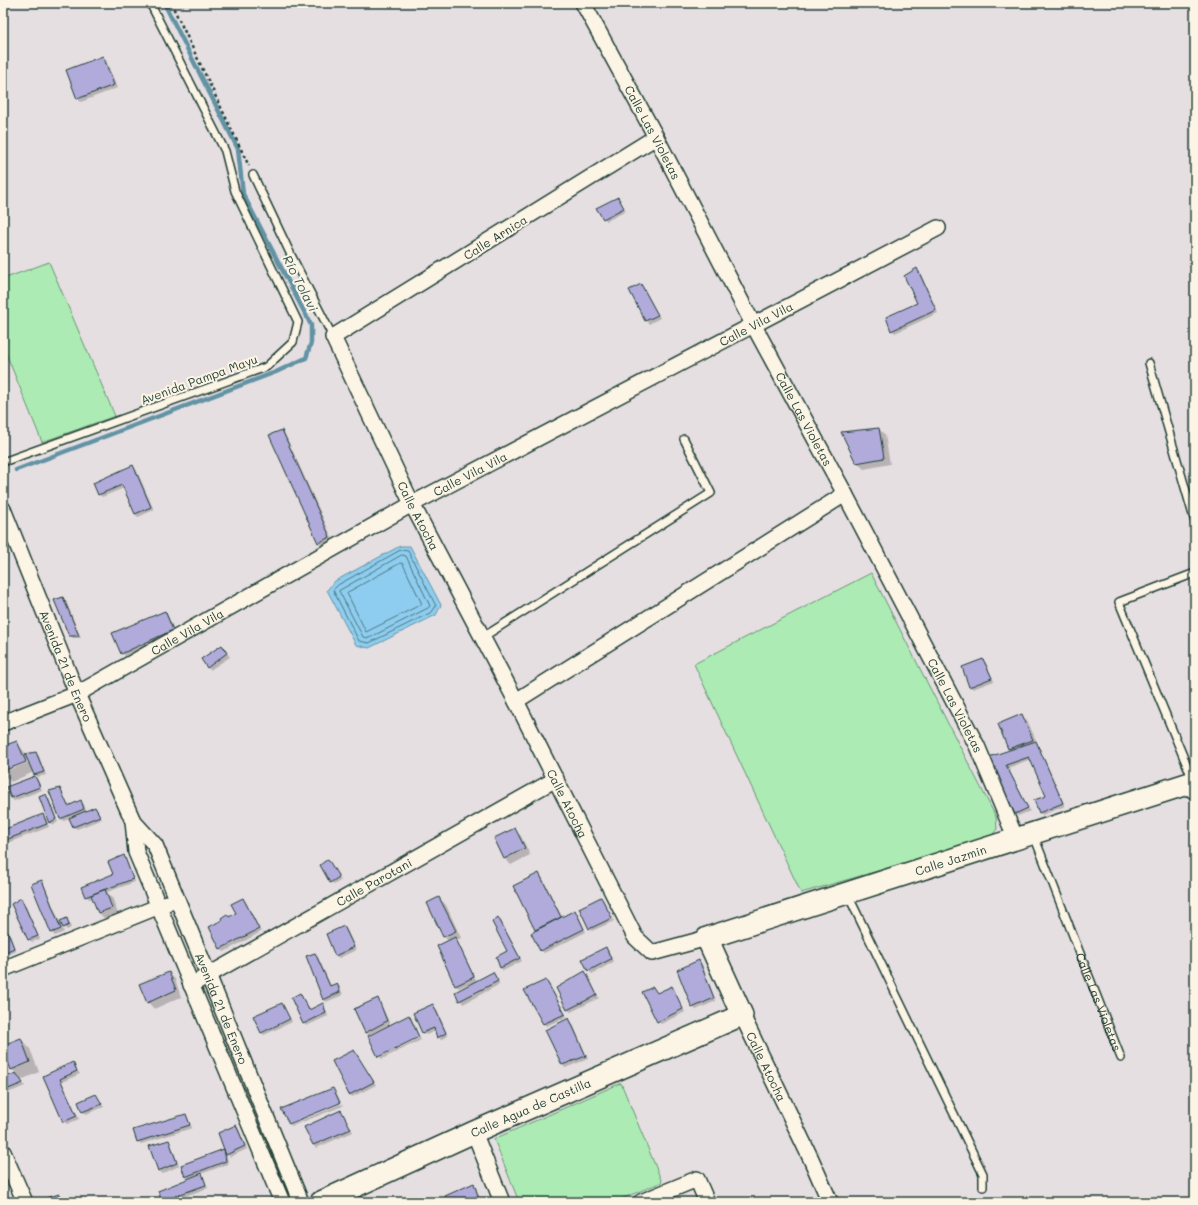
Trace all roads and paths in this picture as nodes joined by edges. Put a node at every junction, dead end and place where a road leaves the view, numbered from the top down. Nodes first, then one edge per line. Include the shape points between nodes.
1 (150, 3) edge
2 (171, 3) edge
3 (583, 3) edge
4 (656, 137) junction
5 (253, 175) joint
6 (938, 228) dead end
7 (754, 326) junction
8 (333, 337) junction
9 (1149, 363) dead end
10 (684, 440) dead end
11 (3, 462) edge
12 (845, 494) junction
13 (412, 504) junction
14 (3, 509) edge
15 (1195, 522) edge
16 (1195, 573) edge
17 (483, 638) junction
18 (77, 694) junction
19 (516, 701) junction
20 (3, 723) edge
21 (556, 779) junction
22 (1194, 785) edge
23 (133, 821) junction
24 (1025, 836) junction
25 (847, 893) junction
26 (177, 900) junction
27 (158, 906) junction
28 (707, 938) junction
29 (3, 969) edge
30 (208, 976) junction
31 (192, 985) junction
32 (742, 1015) junction
33 (1121, 1058) dead end
34 (474, 1132) junction
35 (3, 1152) edge
36 (983, 1187) dead end
37 (25, 1202) edge
38 (282, 1202) edge
39 (300, 1202) edge
40 (321, 1202) edge
41 (502, 1202) edge
42 (641, 1202) edge
43 (707, 1202) edge
44 (830, 1202) edge

1 - 11 lane, Avenida Pampa Mayu via 225,151 235,191 298,322 293,342 266,367
2 - 5 path
3 - 4 street, Calle Las Violetas
4 - 7 street, Calle Las Violetas
4 - 8 street, Calle Arnica
5 - 8 lane
6 - 7 street, Calle Vila Vila
7 - 12 street, Calle Las Violetas
7 - 13 street, Calle Vila Vila
8 - 13 street, Calle Atocha
9 - 15 lane
10 - 17 lane via 711,493
12 - 19 street
12 - 24 street, Calle Las Violetas
13 - 17 street, Calle Atocha
13 - 18 street, Calle Vila Vila
14 - 18 street, Avenida 21 de Enero
16 - 22 lane via 1119,602
17 - 19 street, Calle Atocha
18 - 20 street, Calle Vila Vila
18 - 23 street, Avenida 21 de Enero
19 - 21 street, Calle Atocha
21 - 28 street, Calle Atocha via 635,937 652,953
21 - 30 street, Calle Parotani
22 - 24 street, Calle Jazmin
23 - 26 street, Avenida 21 de Enero via 155,845
23 - 27 street, Avenida 21 de Enero via 136,852
24 - 25 street, Calle Jazmin
24 - 33 lane, Calle Las Violetas
25 - 28 street, Calle Jazmin
25 - 36 lane via 983,1174
26 - 27 street
26 - 30 street, Avenida 21 de Enero
27 - 29 street
27 - 31 street, Avenida 21 de Enero
28 - 32 street, Calle Atocha
30 - 31 street, Calle Parotani
30 - 39 street, Avenida 21 de Enero
31 - 38 street, Avenida 21 de Enero
32 - 34 street, Calle Agua de Castilla
32 - 44 street, Calle Atocha
34 - 40 street, Calle Agua de Castilla
34 - 41 street
35 - 37 street
42 - 43 street via 697,1179

